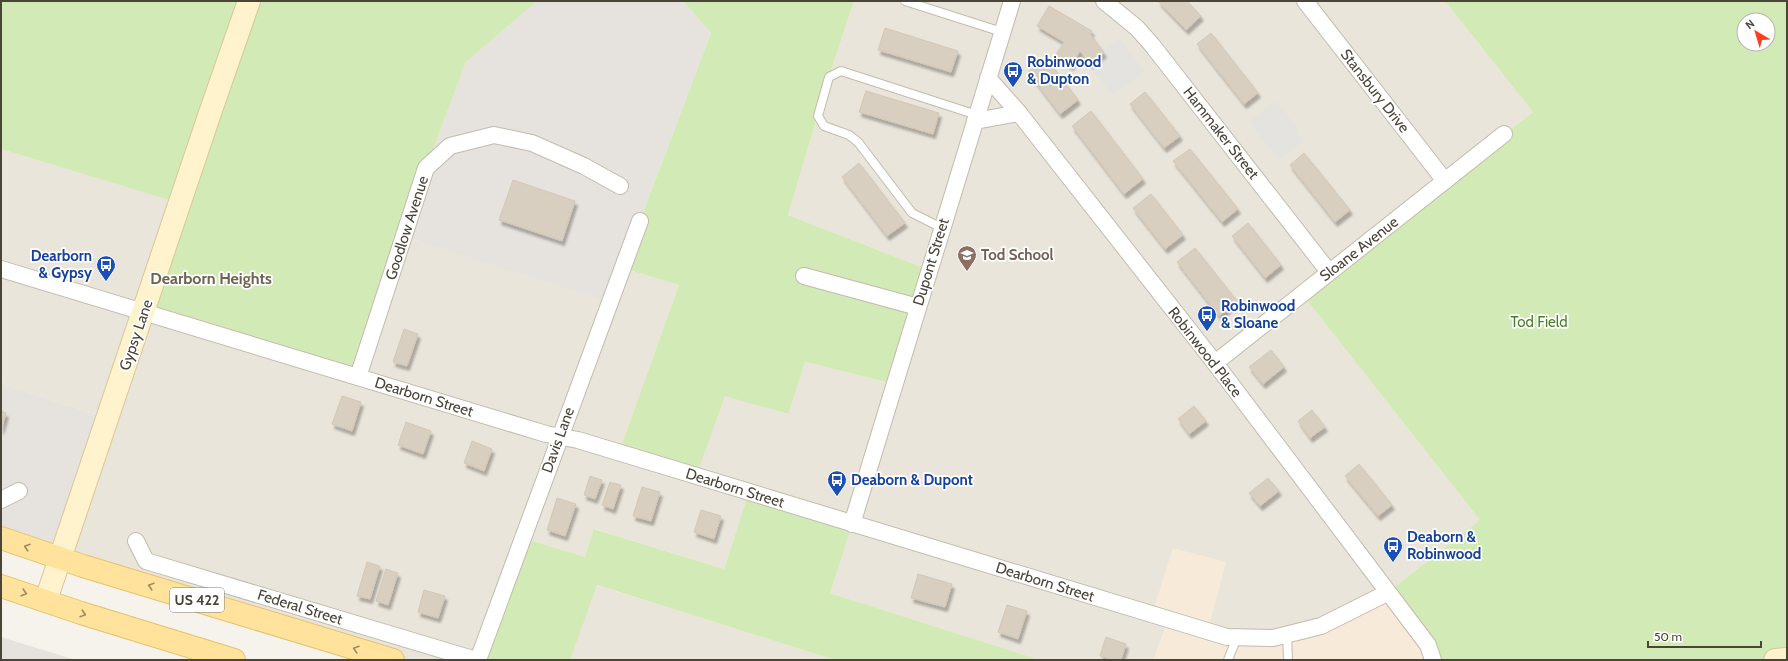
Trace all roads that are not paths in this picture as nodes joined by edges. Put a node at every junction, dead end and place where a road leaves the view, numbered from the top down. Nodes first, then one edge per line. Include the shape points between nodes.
1 (249, 1) edge
2 (905, 1) edge
3 (1012, 1) edge
4 (1104, 1) edge
5 (1305, 1) edge
6 (1002, 32) junction
7 (988, 78) junction
8 (1018, 113) junction
9 (976, 118) junction
10 (1504, 134) dead end
11 (1445, 181) junction
12 (620, 186) dead end
13 (640, 221) dead end
14 (942, 228) junction
15 (1, 269) edge
16 (1329, 272) junction
17 (804, 276) dead end
18 (918, 307) junction
19 (143, 312) junction
20 (1214, 363) junction
21 (358, 377) junction
22 (560, 436) junction
23 (19, 491) dead end
24 (1, 500) edge
25 (852, 524) junction
26 (1, 538) edge
27 (136, 541) dead end
28 (61, 559) junction
29 (1, 586) edge
30 (1387, 593) junction
31 (46, 600) junction
32 (1287, 635) junction
33 (1236, 637) junction
34 (1787, 659) edge
35 (234, 660) edge
36 (393, 660) edge
37 (477, 660) edge
38 (1228, 660) edge
39 (1288, 660) edge
40 (1433, 660) edge
41 (1775, 660) edge

1 - 19 main road, Gypsy Lane
2 - 6 lane
3 - 6 street, Dupont Street
4 - 16 street, Hammaker Street via 1137,28 1152,45
5 - 11 street, Stansbury Drive
6 - 7 street, Dupont Street
7 - 8 street, Robinwood Place
7 - 9 street, Dupont Street
8 - 9 street
8 - 20 street, Robinwood Place
9 - 14 street, Dupont Street
9 - 14 lane via 840,71 829,77 818,116 824,126 849,135 858,142 912,213
10 - 11 street, Sloane Avenue
11 - 16 street, Sloane Avenue
12 - 21 street, Goodlow Avenue via 584,166 532,143 494,135 450,146 426,168
13 - 22 street, Davis Lane
14 - 18 street, Dupont Street
15 - 19 street, Dearborn Street
16 - 20 street, Sloane Avenue
17 - 18 street
18 - 25 street, Dupont Street
19 - 21 street, Dearborn Street
19 - 28 main road, Gypsy Lane
20 - 30 street, Robinwood Place
21 - 22 street, Dearborn Street via 546,434
22 - 25 street, Dearborn Street
22 - 37 street, Davis Lane
23 - 24 street
25 - 33 street, Dearborn Street via 1227,637
28 -> 26 main road, US 422
27 - 37 street, Federal Street via 146,561
28 - 31 main road, Gypsy Lane
36 -> 28 main road, US 422
29 -> 31 main road
30 - 32 street, Dearborn Street via 1321,626
30 - 40 street via 1428,645
31 -> 35 main road
32 - 33 street, Dearborn Street via 1273,638
32 - 39 lane
33 - 38 lane
34 - 41 main road

